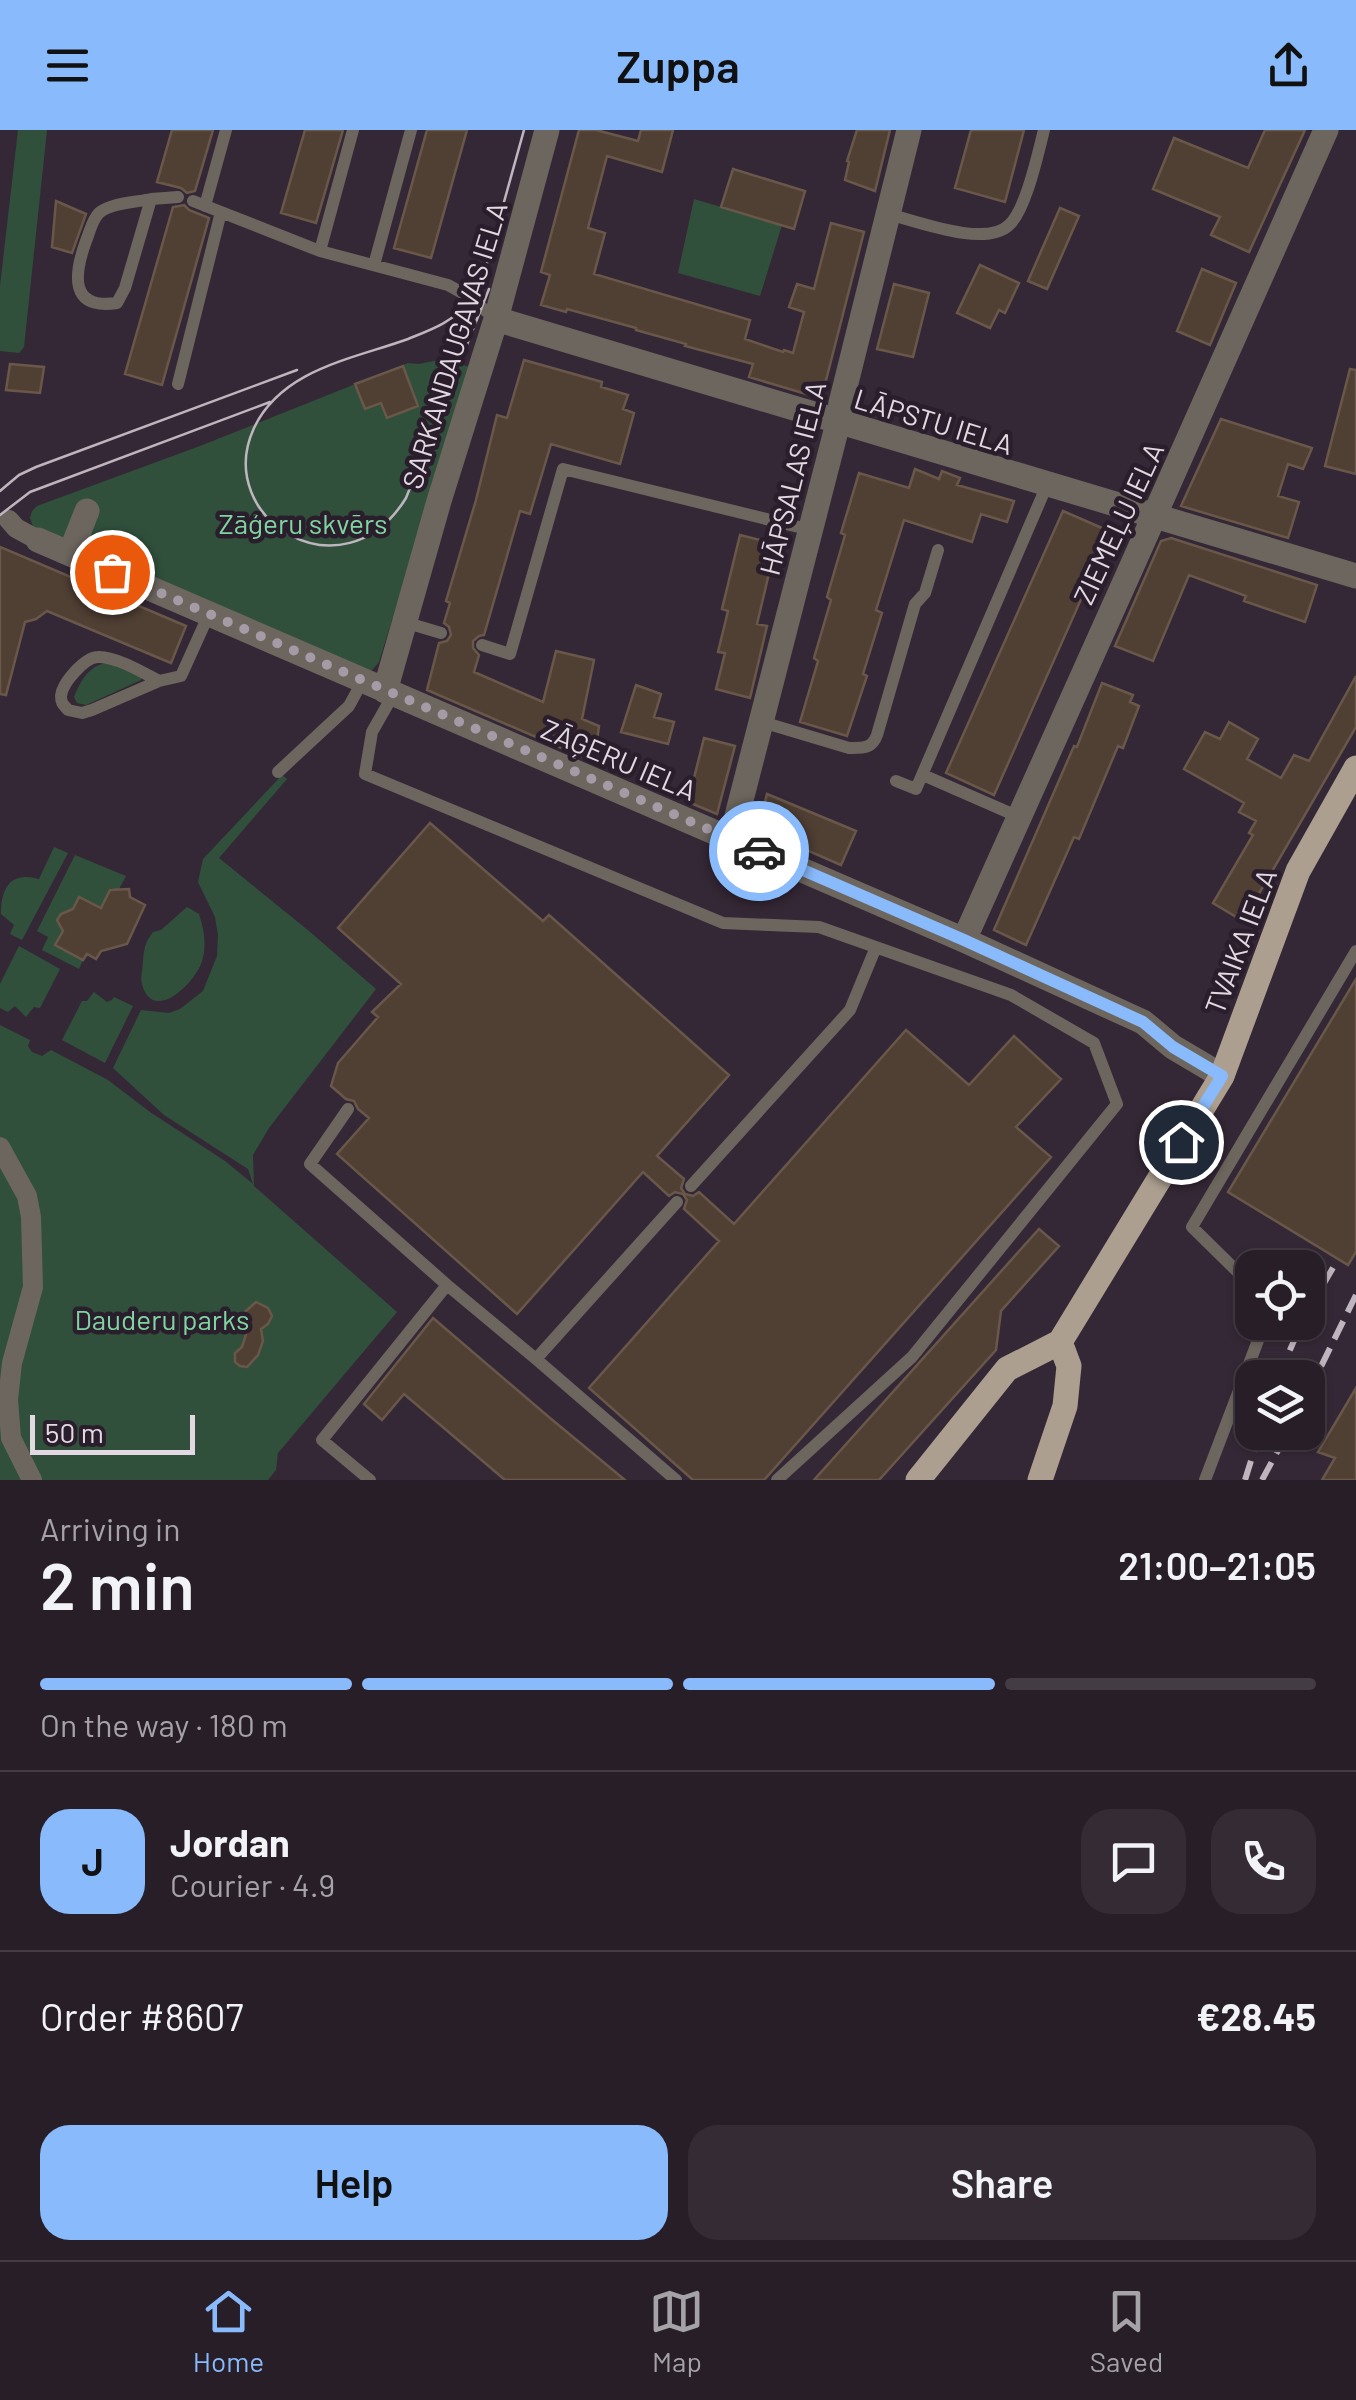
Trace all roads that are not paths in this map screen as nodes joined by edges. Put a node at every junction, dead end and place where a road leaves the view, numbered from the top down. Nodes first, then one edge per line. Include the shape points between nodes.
1 (226, 130) edge
2 (353, 130) edge
3 (411, 130) edge
4 (548, 130) edge
5 (909, 130) edge
6 (1044, 130) edge
7 (1326, 130) edge
8 (178, 197) dead end
9 (151, 198) junction
10 (220, 212) junction
11 (888, 214) junction
12 (320, 251) junction
13 (374, 265) junction
14 (496, 319) junction
15 (178, 384) dead end
16 (838, 423) junction
17 (1046, 486) junction
18 (88, 510) dead end
19 (1152, 517) junction
20 (9, 520) dead end
21 (811, 530) junction
22 (38, 540) joint
23 (938, 550) dead end
24 (70, 554) junction
25 (1356, 576) edge
26 (209, 614) junction
27 (404, 622) junction
28 (441, 633) dead end
29 (482, 646) dead end
30 (158, 681) junction
31 (380, 690) junction
32 (762, 722) junction
33 (1356, 768) edge
34 (278, 772) dead end
35 (923, 774) junction
36 (896, 781) dead end
37 (1019, 817) junction
38 (732, 839) junction
39 (964, 940) junction
40 (876, 948) junction
41 (1356, 951) edge
42 (1222, 1076) junction
43 (348, 1108) dead end
44 (0, 1146) edge
45 (692, 1186) dead end
46 (676, 1202) dead end
47 (1235, 1269) edge
48 (446, 1286) junction
49 (1257, 1340) edge
50 (1060, 1342) junction
51 (536, 1359) junction
52 (32, 1480) edge
53 (370, 1480) edge
54 (676, 1480) edge
55 (777, 1480) edge
56 (918, 1480) edge
57 (1040, 1480) edge
58 (1205, 1480) edge

1 - 10 lane via 199,203
2 - 12 lane
3 - 13 lane
4 - 14 street, SARKANDAUGAVAS IELA
5 - 11 street, HĀPSALAS IELA
6 - 11 lane via 1027,192 1010,225 994,234
7 - 19 street, ZIEMEĻU IELA
8 - 9 lane
9 - 9 lane via 117,303 101,306 86,299 78,272 94,220 102,209
10 - 12 lane
10 - 15 lane
11 - 16 street, HĀPSALAS IELA
12 - 13 lane
13 - 14 lane via 448,285
14 - 16 street, LĀPSTU IELA
14 - 27 street, SARKANDAUGAVAS IELA
16 - 17 street, LĀPSTU IELA
16 - 21 street, HĀPSALAS IELA
17 - 19 street, LĀPSTU IELA
17 - 35 lane
18 - 24 street
19 - 25 street, LĀPSTU IELA
19 - 37 street, ZIEMEĻU IELA
20 - 22 street
21 - 29 lane via 563,469 510,654
21 - 32 street, HĀPSALAS IELA
22 - 24 street, ZĀĢERU IELA
23 - 32 lane via 872,744 849,748
24 - 26 street, ZĀĢERU IELA
26 - 30 lane via 181,676
26 - 31 street, ZĀĢERU IELA
27 - 28 lane
27 - 31 street, SARKANDAUGAVAS IELA
30 - 30 lane via 82,713 61,700 91,658 109,658
31 - 34 lane via 348,706
31 - 38 street, ZĀĢERU IELA
31 - 40 lane via 366,774 724,923 820,928
32 - 38 street, HĀPSALAS IELA
33 - 42 main road, TVAIKA IELA via 1298,871
35 - 36 lane via 916,789
35 - 37 lane
37 - 39 street, ZIEMEĻU IELA
38 - 39 street, ZĀĢERU IELA
39 - 42 street, ZĀĢERU IELA via 1143,1022
40 - 45 lane via 850,1010
40 - 55 lane via 1011,995 1094,1042 1117,1104 912,1357
41 - 47 lane via 1192,1227
42 - 50 main road, TVAIKA IELA
43 - 48 lane via 310,1164
44 - 52 street via 31,1217 33,1286 8,1400 11,1438
46 - 51 lane
48 - 51 lane
48 - 53 lane via 322,1440
49 - 58 lane
50 - 56 main road via 1007,1369
50 - 57 main road via 1068,1366 1065,1406
51 - 54 lane

